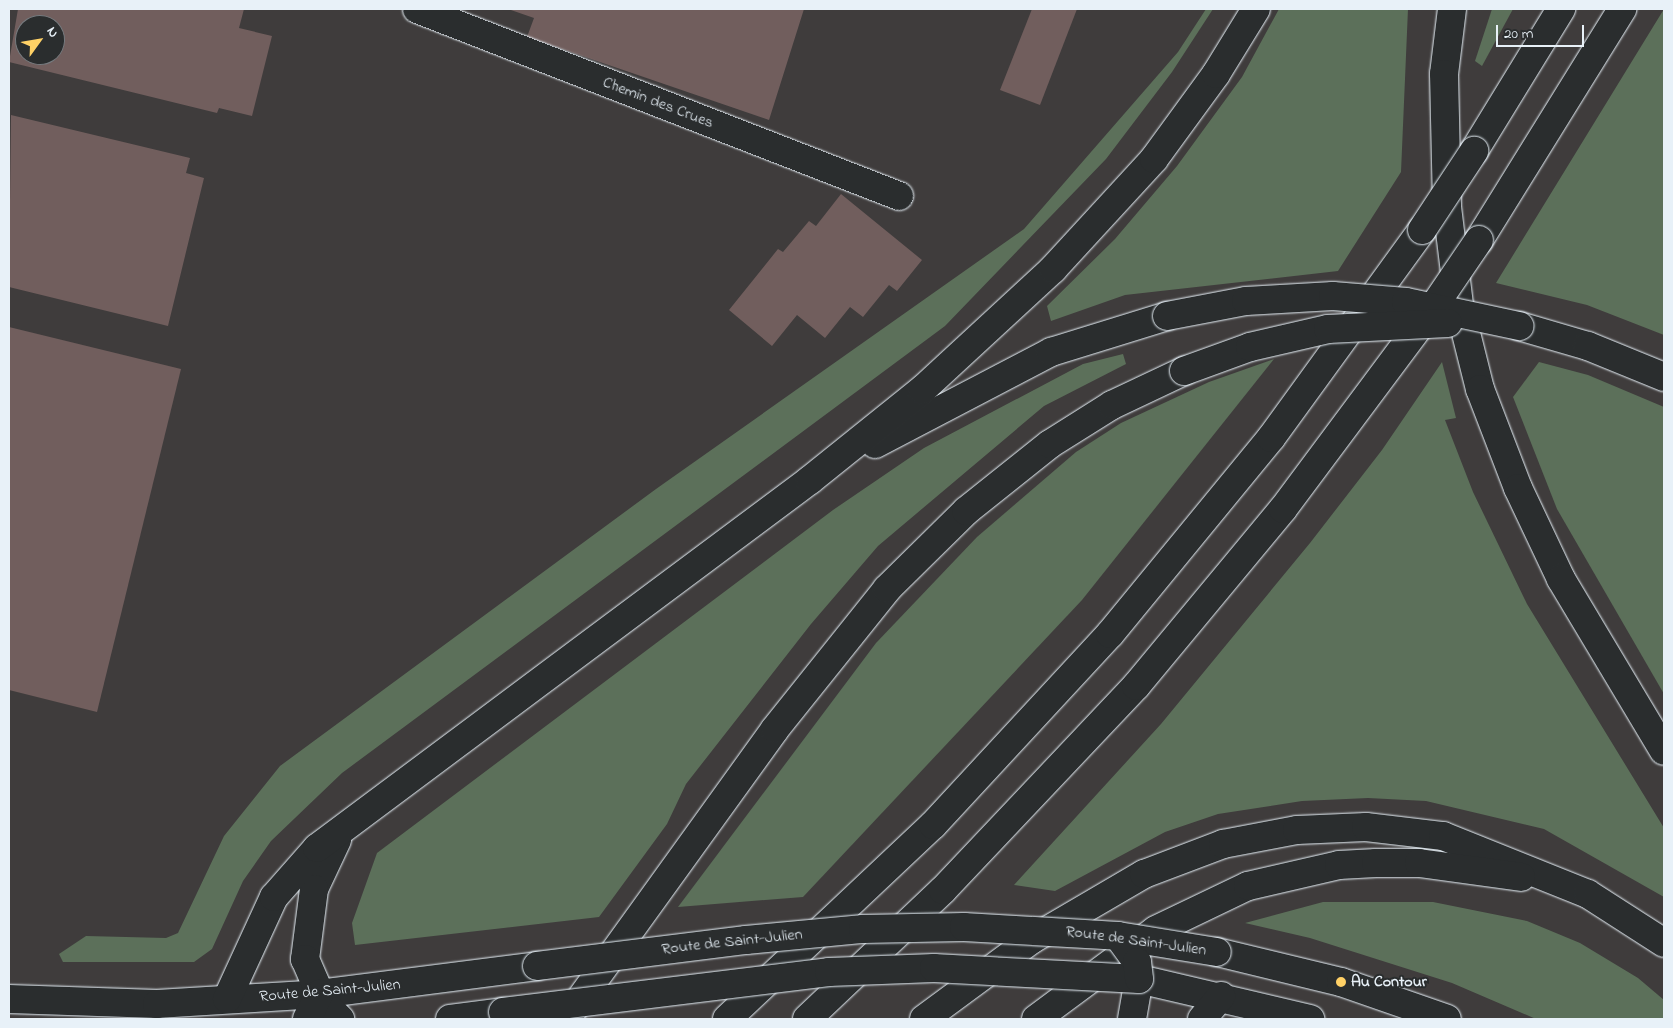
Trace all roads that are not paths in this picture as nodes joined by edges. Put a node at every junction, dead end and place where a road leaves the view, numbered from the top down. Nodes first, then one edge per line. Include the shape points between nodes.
1 (417, 9) edge
2 (1256, 9) edge
3 (1452, 9) edge
4 (1561, 9) edge
5 (1622, 9) edge
6 (900, 196) dead end
7 (1519, 326) junction
8 (1664, 377) edge
9 (810, 480) junction
10 (1664, 751) edge
11 (347, 827) junction
12 (1588, 894) junction
13 (1118, 936) junction
14 (1664, 943) edge
15 (319, 994) junction
16 (1143, 995) edge
17 (1220, 996) junction
18 (9, 999) edge
19 (227, 999) junction
20 (307, 1019) edge
21 (340, 1019) edge
22 (450, 1019) edge
23 (566, 1019) edge
24 (727, 1019) edge
25 (807, 1019) edge
26 (924, 1019) edge
27 (1036, 1019) edge
28 (1202, 1019) edge
29 (1310, 1019) edge
30 (1447, 1019) edge

1 - 6 main road, Chemin des Crues
2 - 9 main road via 1185,118 1102,218 991,329
3 - 10 main road via 1444,74 1447,207 1459,304 1480,389 1518,488 1561,579
4 - 24 main road, bridge via 1422,230 1271,438 1110,634 933,825
5 - 25 main road, bridge via 1479,240 1430,312 1283,509 1136,686 943,890
7 - 8 main road via 1588,346
7 - 9 main road, bridge via 1406,302 1333,296 1246,301 1167,316 1051,352
7 - 23 main road, bridge via 1396,323 1328,329 1250,347 1184,371 1112,405 1050,444 966,511 893,582 775,729
9 - 11 main road
11 - 15 main road via 324,860 309,908 306,959
11 - 19 main road via 317,848 279,888
12 - 14 main road
12 - 26 main road via 1472,845 1427,833 1332,827 1264,834 1188,855 1095,898
12 - 27 main road via 1518,876 1419,862 1338,865 1295,874 1248,886 1172,920 1109,961
13 - 15 main road, Route de Saint-Julien, bridge via 964,926 864,929
13 - 16 main road, bridge via 1137,962
13 - 30 main road, Route de Saint-Julien, bridge via 1217,952 1341,982
15 - 19 main road, Route de Saint-Julien
15 - 20 main road
15 - 21 main road
16 - 17 main road
16 - 22 main road, bridge via 934,968 838,972
17 - 28 main road
17 - 29 main road
18 - 19 main road, Route de Saint-Julien via 94,1004

